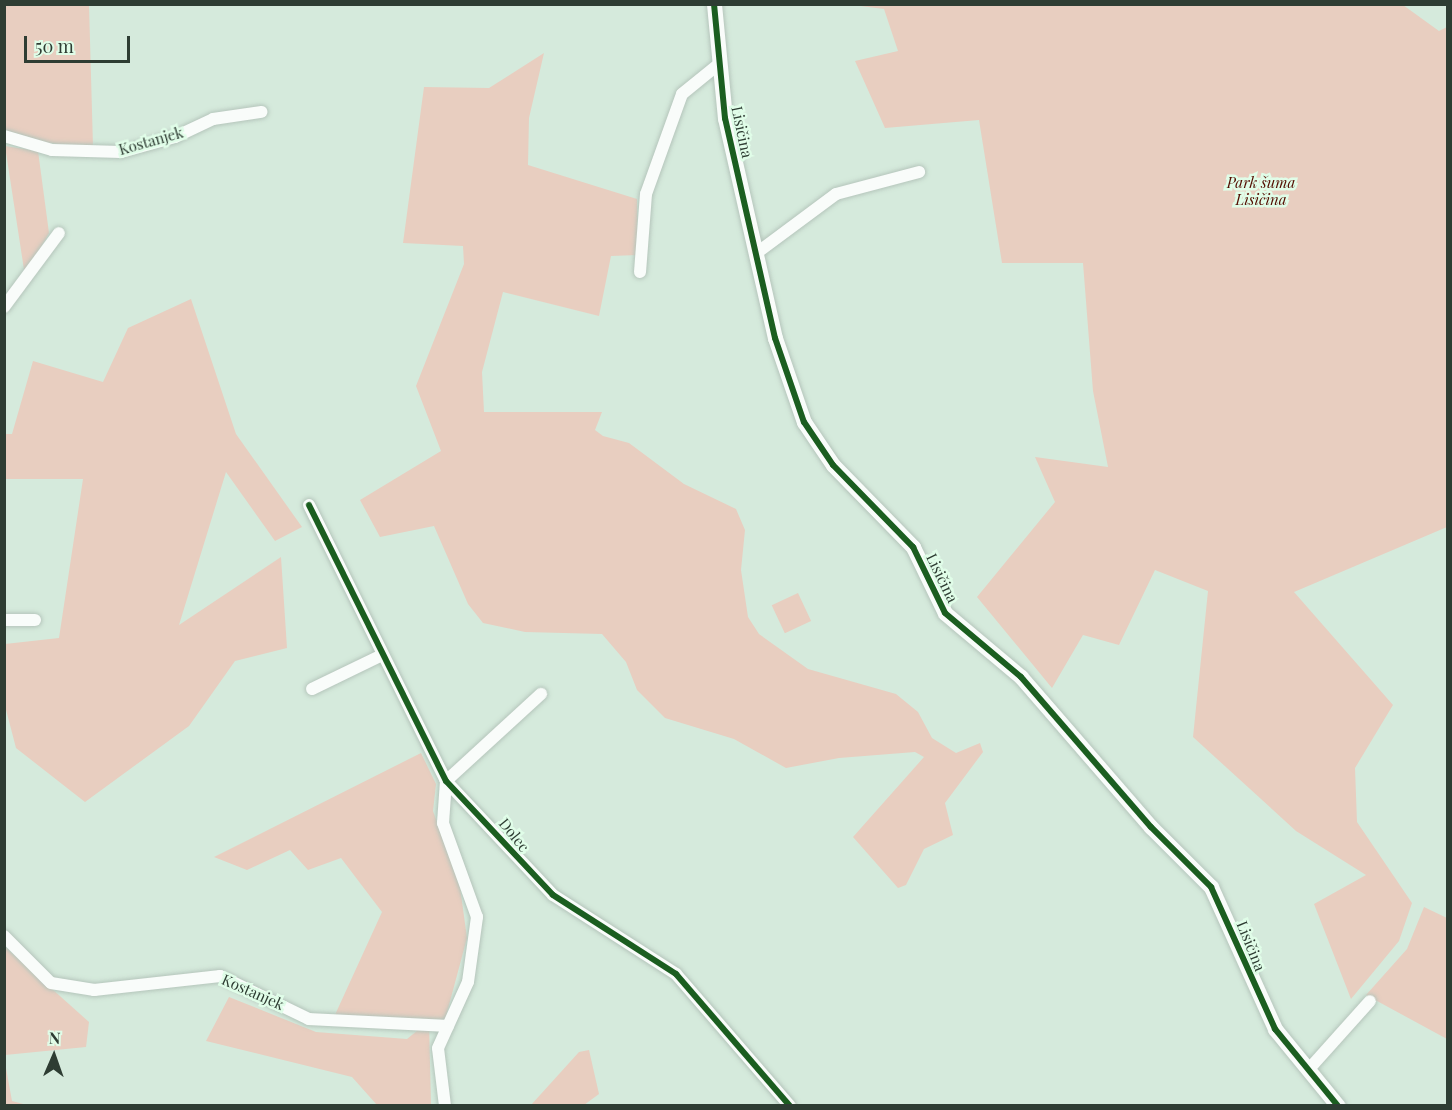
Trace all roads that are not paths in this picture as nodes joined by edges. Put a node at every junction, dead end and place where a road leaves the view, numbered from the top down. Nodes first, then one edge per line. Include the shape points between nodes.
1 (714, 4) edge
2 (720, 63) junction
3 (261, 112) dead end
4 (4, 136) edge
5 (919, 172) dead end
6 (59, 233) dead end
7 (758, 252) junction
8 (640, 272) dead end
9 (4, 307) edge
10 (309, 505) dead end
11 (4, 620) edge
12 (35, 620) dead end
13 (380, 656) junction
14 (312, 689) dead end
15 (542, 694) dead end
16 (446, 781) junction
17 (4, 936) edge
18 (1370, 1001) dead end
19 (448, 1026) junction
20 (1309, 1069) junction
21 (445, 1106) edge
22 (790, 1106) edge
23 (1338, 1106) edge

1 - 2 street, Lisičina
2 - 7 street, Lisičina via 725,118
2 - 8 street via 682,94 646,194
3 - 4 street, Kostanjek via 213,119 175,137 121,152 52,150
5 - 7 street via 836,194
6 - 9 street
7 - 20 street, Lisičina via 788,382 824,454 913,547 945,613 1021,676 1151,827 1211,887 1275,1029
10 - 13 street, Dolec
11 - 12 street
13 - 14 street
13 - 16 street, Dolec
15 - 16 street
16 - 19 street via 443,823 477,917 468,982
16 - 22 street, Dolec via 553,895 676,974
17 - 19 street, Kostanjek via 51,983 94,990 220,976 309,1019
18 - 20 street
19 - 21 street via 438,1048
20 - 23 street, Lisičina

